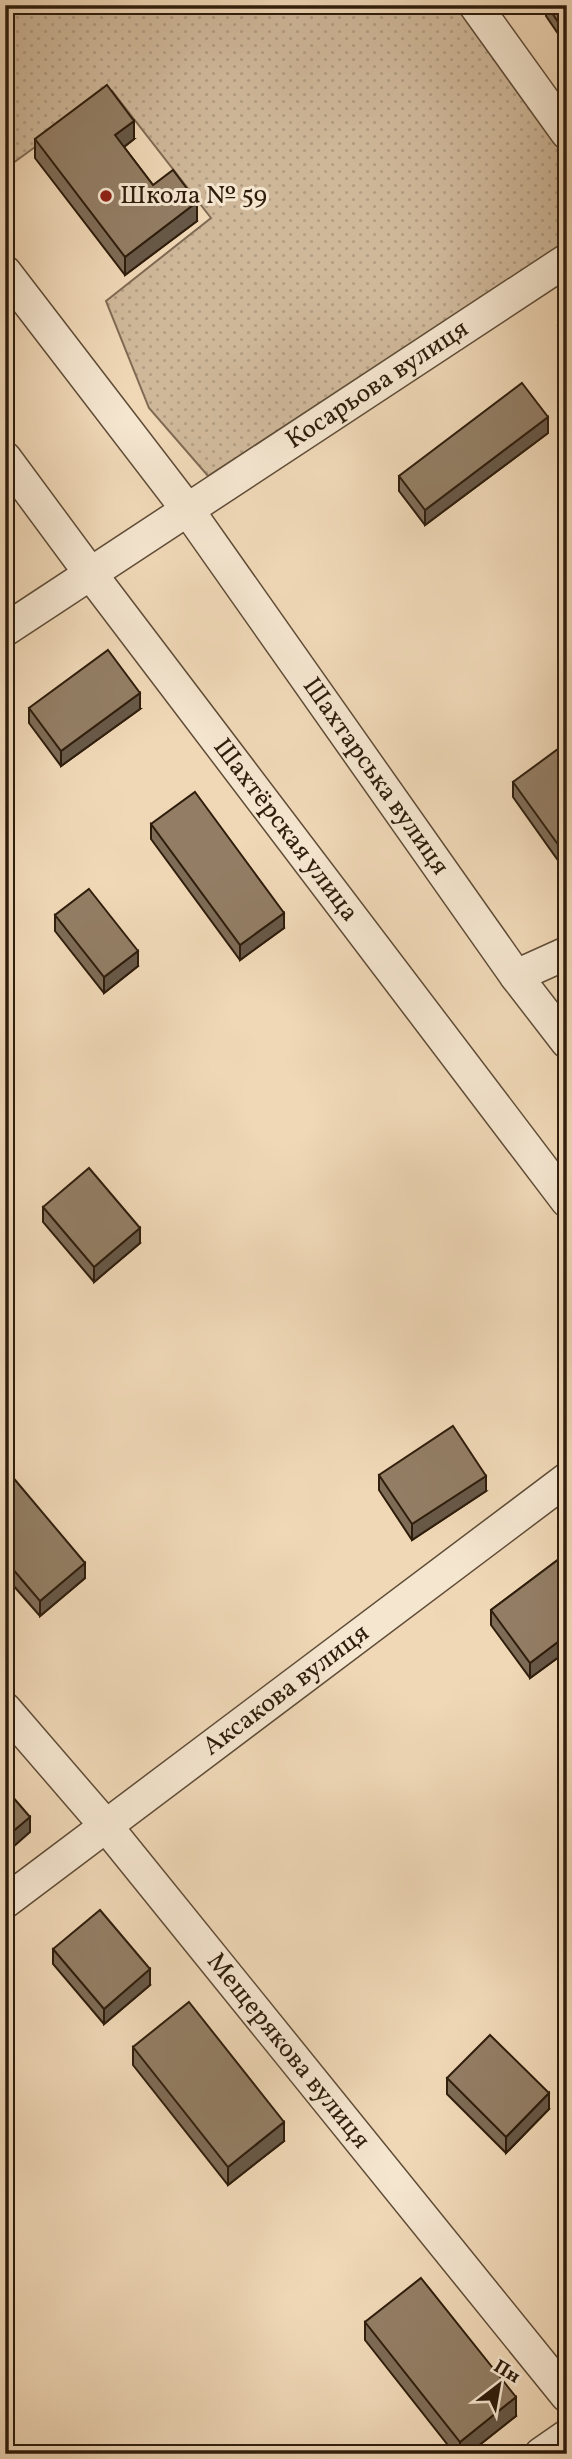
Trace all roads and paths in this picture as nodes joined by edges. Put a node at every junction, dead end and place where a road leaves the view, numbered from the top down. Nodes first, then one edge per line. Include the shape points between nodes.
1 (475, 5) edge
2 (567, 133) edge
3 (567, 260) edge
4 (5, 272) edge
5 (5, 458) edge
6 (187, 509) junction
7 (90, 573) junction
8 (5, 630) edge
9 (567, 953) edge
10 (516, 976) junction
11 (567, 1042) edge
12 (567, 1200) edge
13 (567, 1479) edge
14 (5, 1709) edge
15 (106, 1826) junction
16 (5, 1902) edge
17 (567, 2396) edge
18 (567, 2436) edge
19 (541, 2454) edge

1 - 2 street
3 - 6 street, Косарьова вулиця
4 - 6 street, Шахтарська вулиця
5 - 7 street, Шахтёрская улица
6 - 7 street, Косарьова вулиця
6 - 10 street, Шахтарська вулиця
7 - 8 street, Косарьова вулиця
7 - 12 street, Шахтёрская улица
9 - 10 street
10 - 11 street, Шахтарська вулиця
13 - 15 street, Аксакова вулиця
14 - 15 street, Мещерякова вулиця
15 - 16 street, Аксакова вулиця
15 - 17 street, Мещерякова вулиця
18 - 19 street

